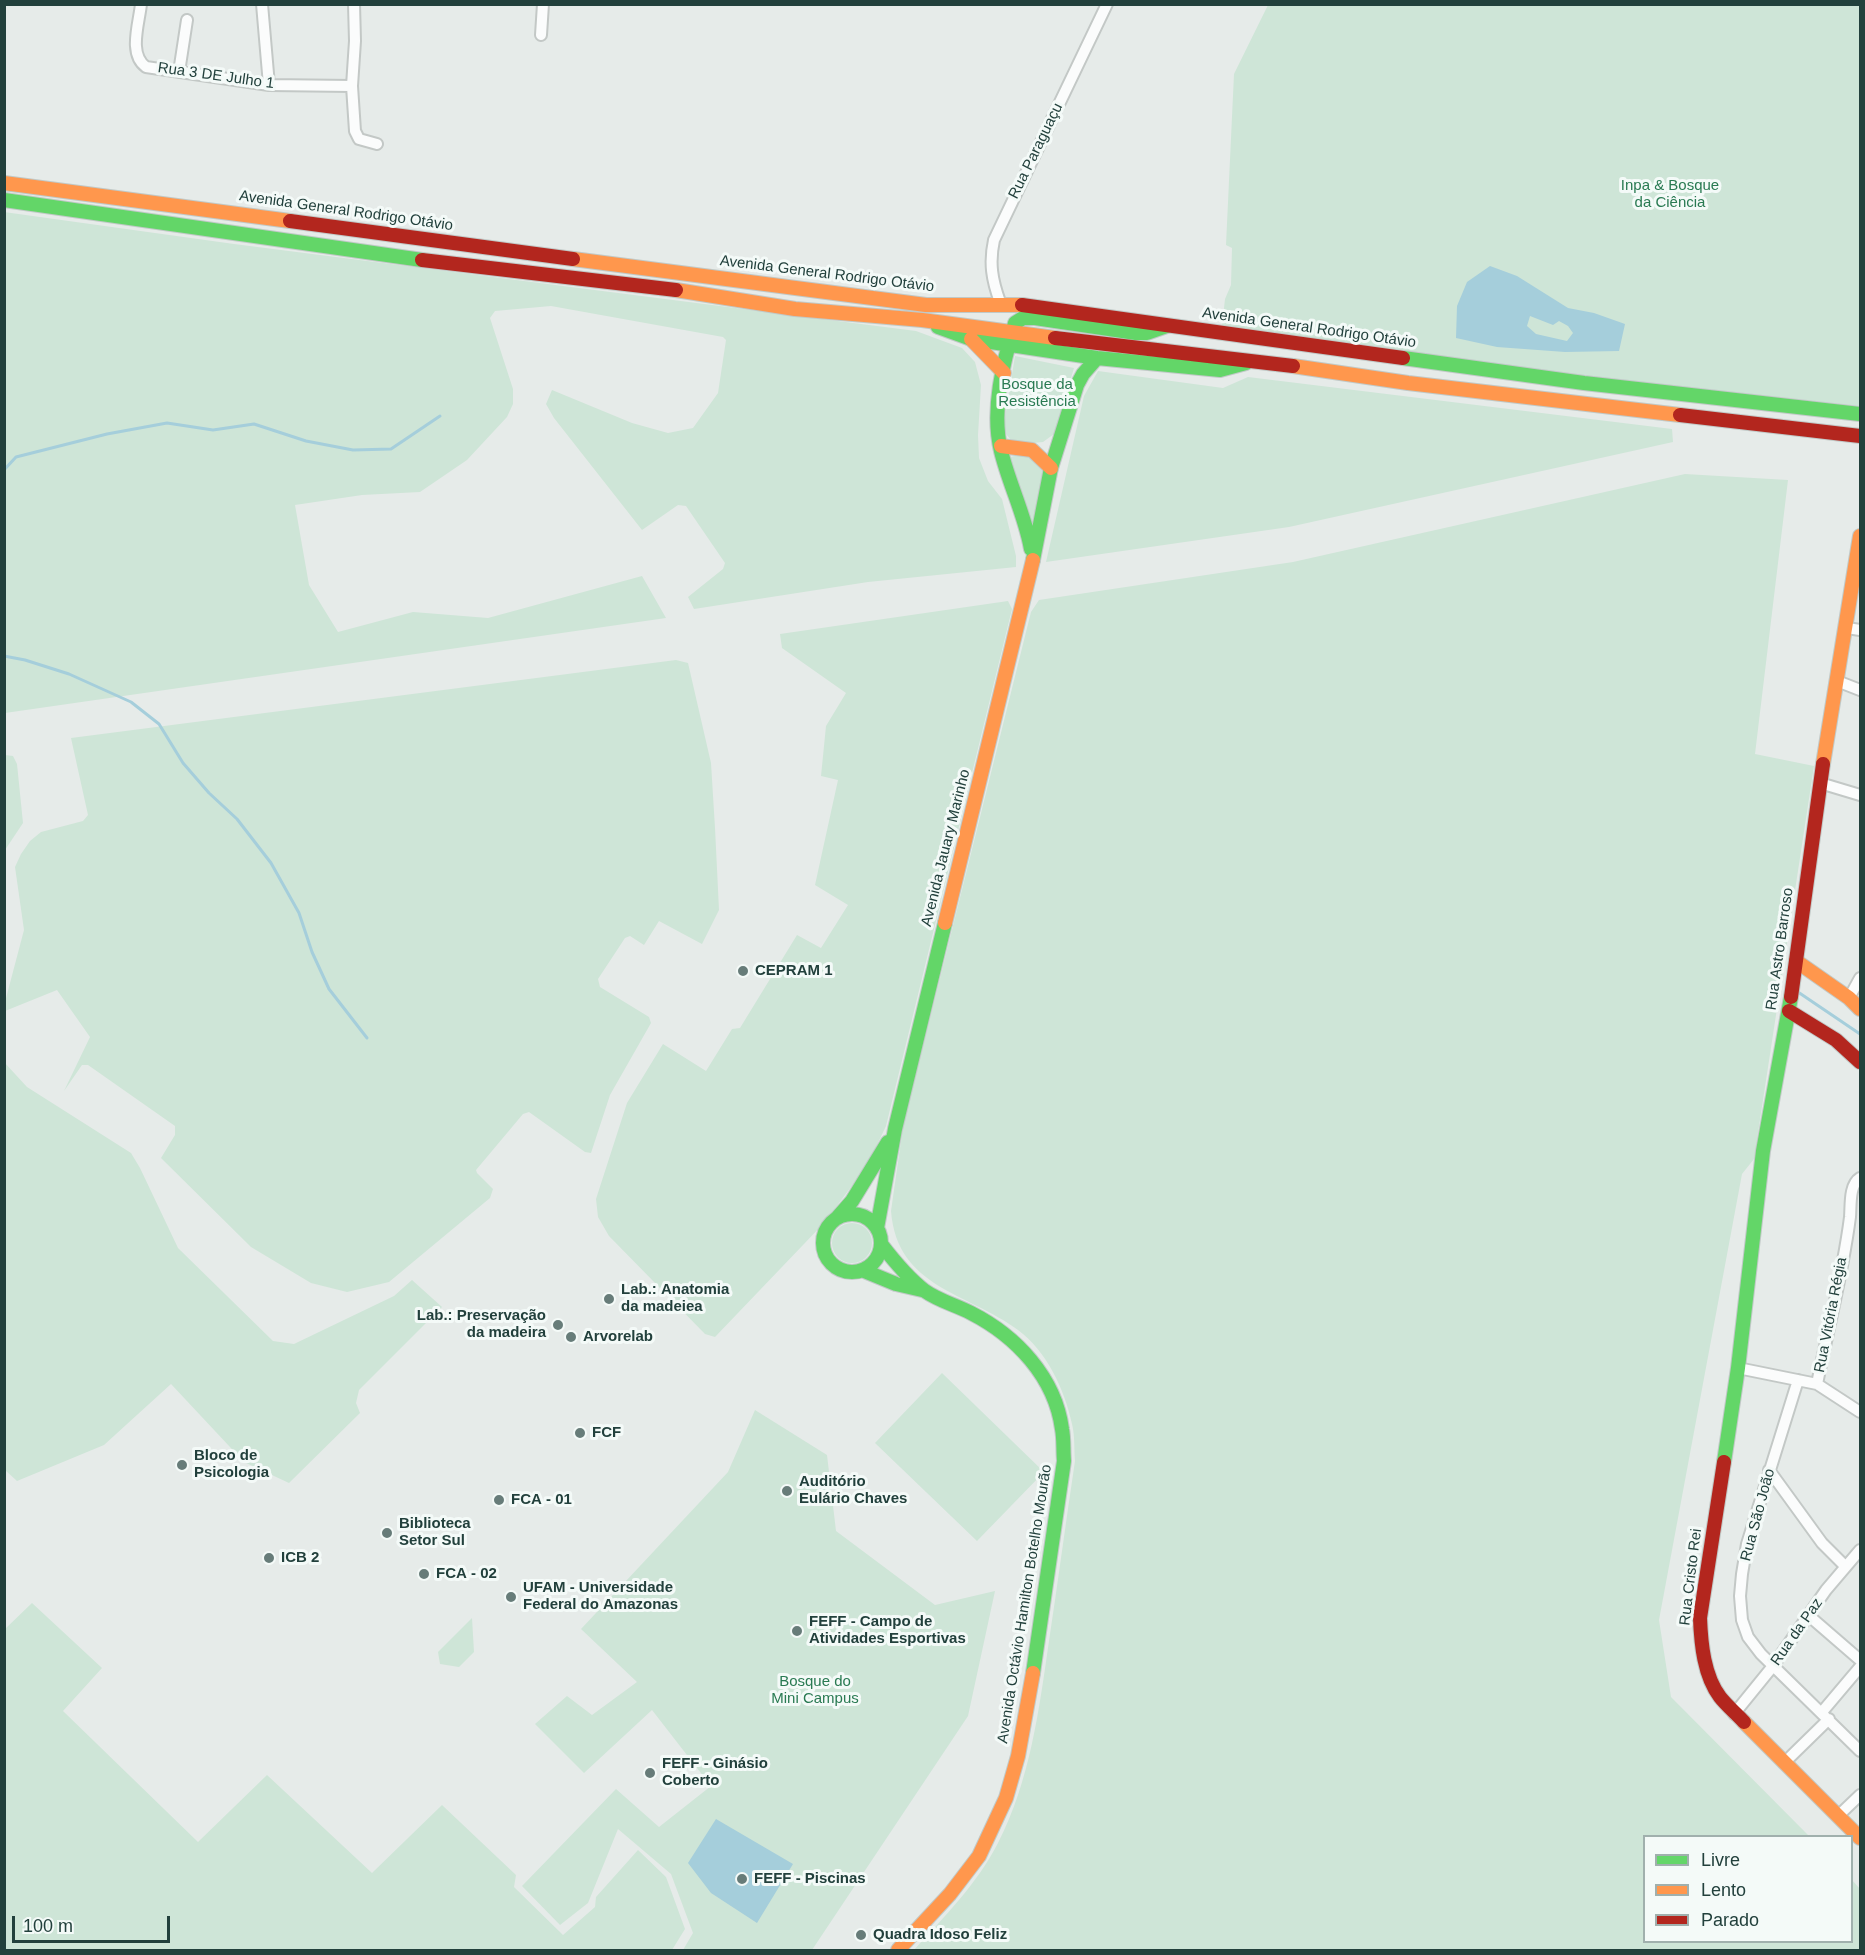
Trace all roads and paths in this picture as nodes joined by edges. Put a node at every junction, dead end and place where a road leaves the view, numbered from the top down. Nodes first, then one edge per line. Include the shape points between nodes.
1 (141, 4) edge
2 (262, 4) edge
3 (354, 4) edge
4 (543, 4) edge
5 (1107, 4) edge
6 (187, 20) dead end
7 (542, 35) dead end
8 (179, 72) junction
9 (269, 85) junction
10 (352, 86) junction
11 (377, 144) dead end
12 (4, 183) edge
13 (4, 200) edge
14 (1000, 302) junction
15 (922, 320) junction
16 (1169, 325) junction
17 (1010, 338) junction
18 (971, 339) junction
19 (1097, 358) junction
20 (1256, 361) junction
21 (1004, 373) junction
22 (1860, 414) edge
23 (1860, 436) edge
24 (1058, 442) junction
25 (1001, 446) junction
26 (1032, 450) junction
27 (1051, 468) junction
28 (1860, 536) edge
29 (1859, 556) edge
30 (1030, 575) junction
31 (1853, 629) edge
32 (1837, 681) junction
33 (1860, 690) edge
34 (1820, 783) junction
35 (1860, 795) edge
36 (1796, 961) junction
37 (1860, 978) edge
38 (1849, 998) junction
39 (1860, 1009) edge
40 (1788, 1011) junction
41 (1860, 1062) edge
42 (895, 1130) junction
43 (1860, 1178) edge
44 (837, 1218) junction
45 (877, 1228) junction
46 (881, 1244) junction
47 (862, 1270) junction
48 (926, 1291) junction
49 (1738, 1368) junction
50 (1798, 1380) junction
51 (1817, 1384) junction
52 (1860, 1412) edge
53 (1769, 1470) junction
54 (1860, 1550) edge
55 (1845, 1566) junction
56 (1808, 1615) junction
57 (1860, 1660) edge
58 (1773, 1666) junction
59 (1860, 1667) edge
60 (1734, 1714) junction
61 (1826, 1716) junction
62 (1860, 1751) edge
63 (1784, 1763) junction
64 (1860, 1795) edge
65 (1838, 1816) junction
66 (1860, 1838) edge
67 (898, 1950) edge

1 - 8 street, Rua 3 DE Julho 1 via 138,58 146,67
2 - 9 street
3 - 10 street
4 - 7 street
5 - 14 street, Rua Paraguaçu via 994,240 990,271
6 - 8 street
8 - 9 street, Rua 3 DE Julho 1
9 - 10 street, Rua 3 DE Julho 1
10 - 11 street via 356,137
12 - 14 street, Avenida General Rodrigo Otávio via 926,305
13 - 15 street via 795,309
14 - 16 street, Avenida General Rodrigo Otávio
15 - 17 street
15 - 18 street
16 - 17 street via 1136,333 1023,318 1015,323
16 - 22 street, Avenida General Rodrigo Otávio via 1584,383
17 - 18 street
17 - 19 street
17 - 20 street
17 - 21 street, Avenida Jauary Marinho
18 - 21 street
19 - 20 street via 1220,370
19 - 24 street, Avenida Jauary Marinho via 1077,385
20 - 23 street via 1408,383
21 - 25 street, Avenida Jauary Marinho via 998,419
24 - 26 street
24 - 27 street, Avenida Jauary Marinho
25 - 26 street
25 - 30 street, Avenida Jauary Marinho via 1029,534
26 - 27 street
27 - 30 street, Avenida Jauary Marinho
28 - 29 street, Rua Astro Barroso
29 - 31 street, Rua Astro Barroso
30 - 42 street, Avenida Jauary Marinho
31 - 32 street, Rua Astro Barroso
32 - 33 street
32 - 34 street, Rua Astro Barroso
34 - 35 street
34 - 36 street, Rua Astro Barroso
36 - 38 street
36 - 40 street, Rua Astro Barroso
37 - 38 street
38 - 39 street
40 - 41 street via 1836,1040
40 - 49 street, Rua Astro Barroso via 1762,1151
42 - 44 street, Avenida Jauary Marinho via 866,1180
42 - 45 street, Avenida Jauary Marinho
43 - 51 street, Rua Vitória Régia via 1853,1189
44 - 45 street via 855,1214
44 - 47 street via 830,1224 824,1241 828,1258 840,1269
45 - 46 street
46 - 47 street via 875,1260
46 - 48 street, Avenida Octávio Hamilton Botelho Mourão via 895,1263
47 - 48 street, Avenida Octávio Hamilton Botelho Mourão
48 - 67 street, Avenida Octávio Hamilton Botelho Mourão via 1005,1334 1027,1354 1053,1398 1062,1428 1064,1461 1028,1707 1006,1798 979,1856
49 - 50 street
49 - 60 street, Rua Cristo Rei via 1700,1618 1709,1678
50 - 51 street
50 - 53 street, Rua São João
51 - 52 street
53 - 55 street via 1822,1543
53 - 58 street, Rua São João via 1747,1544 1740,1596 1748,1637
54 - 55 street, Rua da Paz
55 - 56 street, Rua da Paz
56 - 57 street
56 - 58 street, Rua da Paz
58 - 60 street, Rua da Paz
58 - 61 street, Rua São João
59 - 61 street
60 - 63 street, Rua Cristo Rei
61 - 62 street, Rua São João
61 - 63 street
63 - 65 street, Rua Cristo Rei
64 - 65 street
65 - 66 street, Rua Cristo Rei

